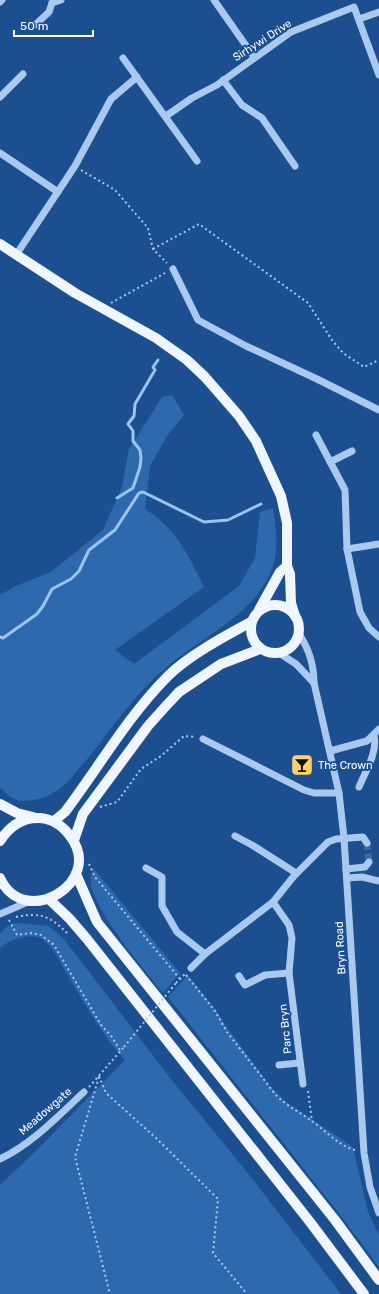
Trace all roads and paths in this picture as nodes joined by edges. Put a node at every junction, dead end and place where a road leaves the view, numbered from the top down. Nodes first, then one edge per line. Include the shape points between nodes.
1 (61, 0) edge
2 (214, 0) edge
3 (351, 0) edge
4 (50, 2) edge
5 (354, 7) junction
6 (379, 12) edge
7 (358, 19) junction
8 (35, 26) dead end
9 (254, 57) junction
10 (123, 58) dead end
11 (23, 74) dead end
12 (379, 76) edge
13 (137, 78) junction
14 (223, 80) junction
15 (0, 97) edge
16 (166, 116) junction
17 (0, 153) edge
18 (197, 161) dead end
19 (75, 166) junction
20 (295, 166) dead end
21 (58, 192) junction
22 (0, 244) edge
23 (153, 249) junction
24 (16, 255) junction
25 (173, 269) junction
26 (102, 308) junction
27 (379, 360) edge
28 (379, 410) edge
29 (316, 435) dead end
30 (352, 451) dead end
31 (330, 462) junction
32 (379, 544) edge
33 (347, 549) junction
34 (287, 566) junction
35 (295, 616) junction
36 (253, 618) junction
37 (299, 634) junction
38 (379, 637) edge
39 (260, 649) junction
40 (279, 653) junction
41 (314, 683) junction
42 (379, 729) edge
43 (374, 736) junction
44 (203, 739) joint
45 (330, 752) junction
46 (359, 787) dead end
47 (339, 793) junction
48 (0, 804) edge
49 (97, 808) dead end
50 (39, 818) junction
51 (54, 821) junction
52 (235, 836) dead end
53 (344, 838) junction
54 (74, 840) junction
55 (0, 841) edge
56 (367, 843) dead end
57 (88, 861) dead end
58 (369, 862) dead end
59 (146, 868) dead end
60 (346, 869) junction
61 (296, 873) junction
62 (76, 874) junction
63 (0, 878) edge
64 (347, 878) junction
65 (379, 881) edge
66 (49, 900) junction
67 (30, 901) junction
68 (273, 902) junction
69 (1, 913) edge
70 (9, 919) junction
71 (71, 937) dead end
72 (204, 954) junction
73 (191, 968) joint
74 (290, 973) junction
75 (185, 974) junction
76 (239, 976) dead end
77 (180, 979) junction
78 (141, 1025) dead end
79 (146, 1031) dead end
80 (121, 1052) junction
81 (299, 1063) junction
82 (279, 1065) dead end
83 (99, 1076) junction
84 (303, 1084) joint
85 (84, 1092) joint
86 (312, 1121) junction
87 (364, 1153) junction
88 (0, 1158) edge
89 (379, 1213) edge
90 (379, 1280) edge
91 (110, 1294) edge
92 (247, 1294) edge
93 (364, 1294) edge

1 - 4 street
2 - 9 street
3 - 5 street
4 - 8 street via 49,12
5 - 7 street
5 - 9 street, Sirhywi Drive via 291,32
6 - 7 street
7 - 12 street
9 - 14 street, Sirhywi Drive
10 - 13 street
11 - 15 street
13 - 16 street
13 - 19 street via 111,99
14 - 16 street, Sirhywi Drive
14 - 20 street via 242,105 262,118
16 - 18 street
17 - 21 street
19 - 21 street
19 - 23 path via 115,190 148,228
21 - 24 street
22 - 24 main road
23 - 25 path
23 - 27 path via 199,224 308,303 343,352 364,367
24 - 26 main road
25 - 26 path
25 - 28 street via 198,320
26 - 34 main road via 156,338 187,360 239,416 256,441 281,496 287,523
29 - 31 street
30 - 31 street
31 - 33 street via 345,490
32 - 33 street
33 - 38 street via 360,612 369,628
34 - 35 main road
34 - 36 main road via 280,572
35 - 36 main road via 282,606 275,605 261,609
35 - 37 main road
36 - 39 main road via 251,636
36 - 51 main road via 199,652 168,676 142,707 65,812
37 - 40 main road via 288,650
37 - 41 street, Bryn Road via 309,653
39 - 40 main road
39 - 54 main road via 221,664 179,692 165,706 83,814
40 - 41 street via 296,664
41 - 45 street, Bryn Road
42 - 43 street
43 - 45 street via 358,745
43 - 46 street via 374,751
44 - 47 street via 304,790 314,793
44 - 49 path via 184,736 141,769 117,802
45 - 47 street, Bryn Road
47 - 53 street, Bryn Road
48 - 50 main road via 17,814
50 - 51 main road
50 - 55 main road via 26,819 15,824
51 - 54 main road via 66,829
52 - 61 street
53 - 56 street via 363,837
53 - 60 street, Bryn Road
53 - 61 street via 328,842
54 - 62 main road via 78,851
57 - 77 path via 96,877
58 - 60 street via 366,867
59 - 72 street via 162,877 162,906 177,932
60 - 64 street, Bryn Road
61 - 68 street
62 - 66 main road via 65,889
62 - 90 main road via 97,922 335,1220
63 - 67 main road via 8,890
64 - 65 street via 362,877
64 - 87 street, Bryn Road
66 - 67 main road
66 - 93 main road via 87,939
67 - 69 street
68 - 72 street
68 - 74 street, Parc Bryn via 289,925 292,938
69 - 70 path
70 - 71 path via 31,914 44,916 55,921
70 - 80 path via 17,935 41,935 54,945 101,1025
72 - 73 street
73 - 75 path
74 - 76 street via 265,975 245,985
74 - 81 street, Parc Bryn
75 - 77 path
75 - 86 path via 275,1094
77 - 80 path, bridge
78 - 79 path
80 - 83 path
81 - 82 street
81 - 84 street, Parc Bryn
83 - 85 path
83 - 91 path via 75,1157
83 - 92 path via 106,1093 218,1199 213,1253
84 - 86 path via 308,1089
85 - 88 street, Meadowgate via 40,1132 14,1152
86 - 87 path via 346,1148
87 - 89 street, Bryn Road via 370,1187

